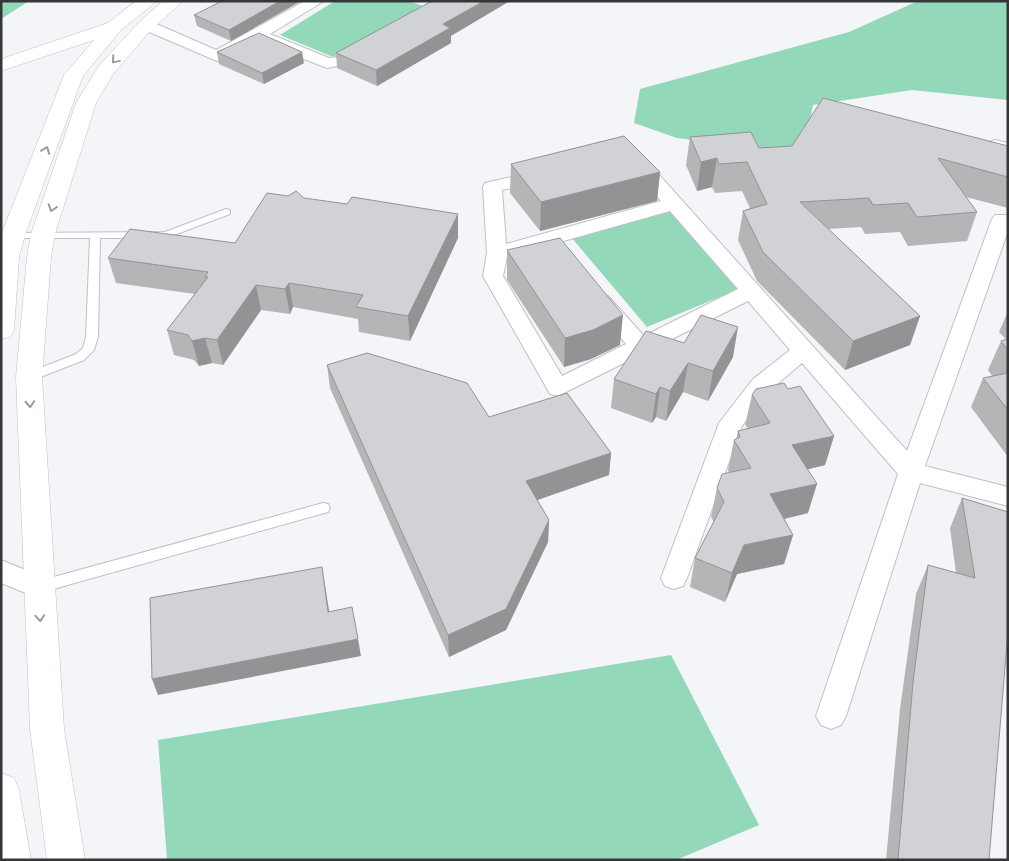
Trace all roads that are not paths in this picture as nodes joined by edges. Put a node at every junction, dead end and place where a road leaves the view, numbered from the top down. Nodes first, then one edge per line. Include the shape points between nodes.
1 (174, 1) edge
2 (317, 1) edge
3 (147, 13) edge
4 (115, 26) junction
5 (257, 35) junction
6 (383, 38) edge
7 (1, 65) edge
8 (995, 143) edge
9 (1008, 146) edge
10 (621, 158) edge
11 (557, 172) edge
12 (674, 204) junction
13 (226, 212) dead end
14 (1008, 221) edge
15 (43, 234) junction
16 (13, 235) junction
17 (95, 235) junction
18 (547, 239) junction
19 (497, 253) junction
20 (751, 291) junction
21 (1, 332) edge
22 (641, 347) junction
23 (804, 350) junction
24 (29, 378) junction
25 (911, 472) junction
26 (1008, 497) edge
27 (323, 508) dead end
28 (1, 571) edge
29 (674, 578) dead end
30 (38, 587) junction
31 (831, 716) dead end
32 (1, 790) edge
33 (12, 860) edge
34 (66, 860) edge

1 - 3 main road
2 - 5 street
3 - 4 main road
3 - 5 street via 217,56
3 -> 15 main road via 105,71 86,104
4 - 7 main road
16 -> 4 main road via 74,75
5 - 6 street via 334,64
8 - 9 lane
10 - 12 street via 630,155
11 - 19 street via 492,187
12 - 18 street
12 - 20 street
13 - 17 lane via 166,235
14 - 25 street via 1002,219
15 - 16 lane
15 - 17 lane
15 - 24 main road
16 - 21 main road via 7,257
17 - 24 lane via 92,337 88,350 80,357
18 - 19 street
18 - 22 street
19 - 22 street via 493,276 558,388
20 - 22 street
20 - 23 street
23 - 25 street
23 - 29 street via 761,385 731,423
24 -> 30 main road
25 - 26 street
25 - 31 street
27 - 30 lane
28 - 30 street
30 -> 34 main road via 47,729
32 - 33 main road

